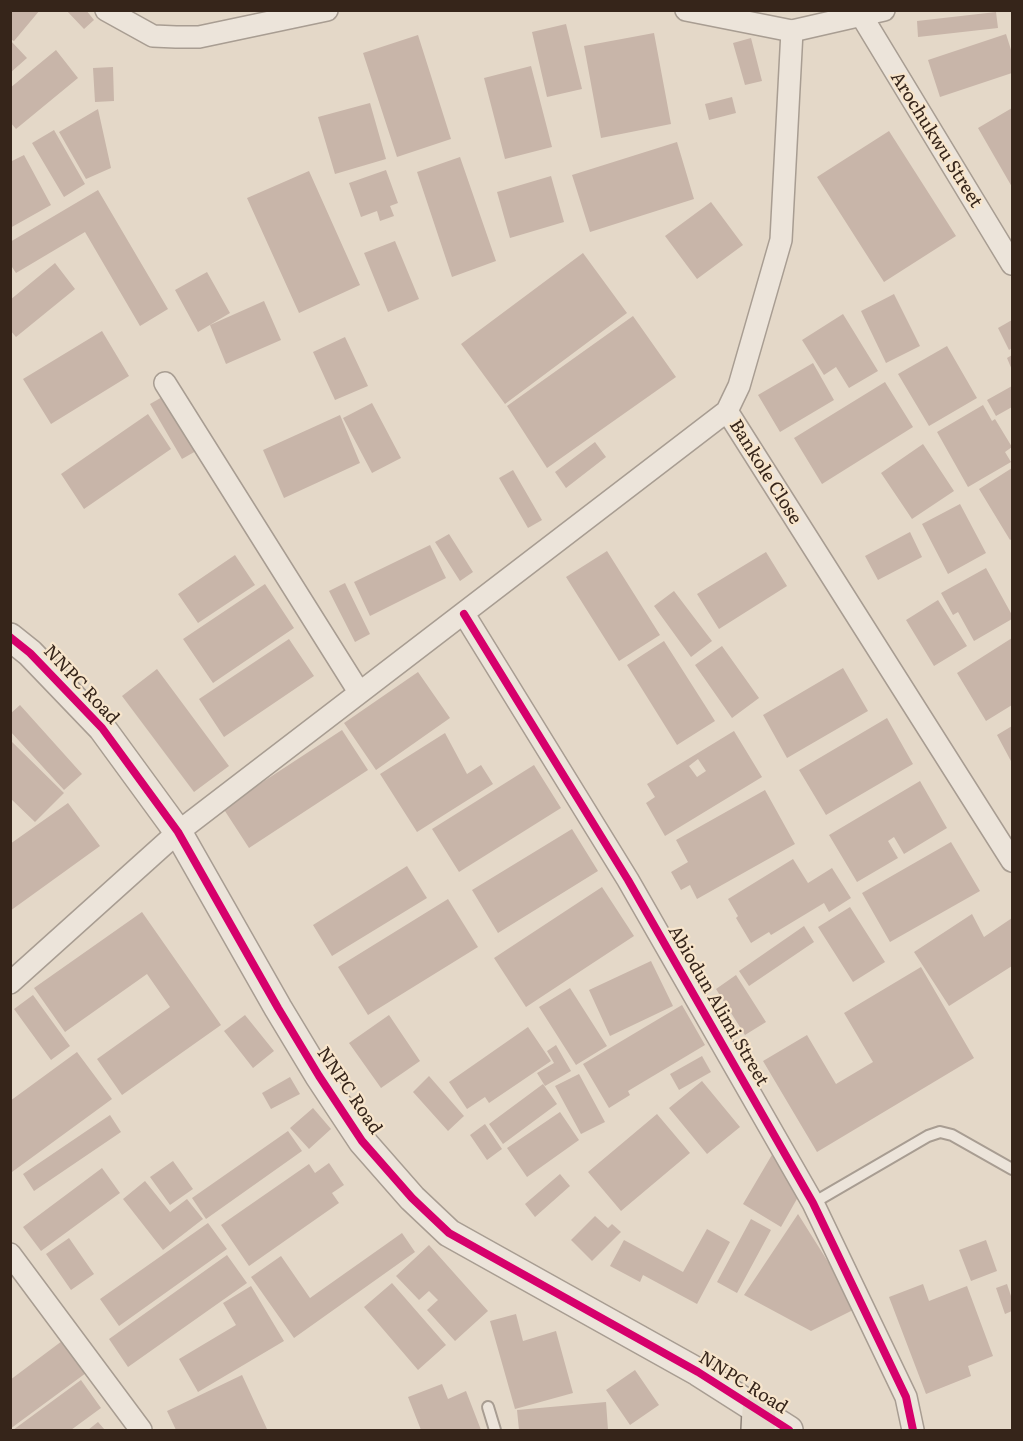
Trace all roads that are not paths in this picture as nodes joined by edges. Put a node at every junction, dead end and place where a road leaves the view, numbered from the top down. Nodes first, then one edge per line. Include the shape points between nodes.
1 (327, 10) edge
2 (686, 10) edge
3 (884, 10) edge
4 (109, 12) edge
5 (859, 13) edge
6 (792, 32) junction
7 (1012, 264) edge
8 (165, 383) dead end
9 (727, 411) junction
10 (464, 614) junction
11 (10, 637) edge
12 (359, 692) junction
13 (178, 831) junction
14 (1012, 861) edge
15 (10, 982) edge
16 (1012, 1169) edge
17 (813, 1203) junction
18 (10, 1254) edge
19 (488, 1407) dead end
20 (758, 1420) edge
21 (141, 1431) edge
22 (495, 1431) edge
23 (789, 1431) edge
24 (913, 1431) edge

1 - 4 street via 199,37 153,36
2 - 6 street
3 - 5 street
5 - 6 street
5 - 7 street, Arochukwu Street
6 - 9 street, Bankole Close via 781,240 739,386
8 - 12 street
9 - 10 street
9 - 14 street, Bankole Close
10 - 12 street
10 - 17 street, Abiodun Alimi Street via 628,880
11 - 13 street, NNPC Road via 38,660 102,728
12 - 13 street
13 - 15 street
13 - 20 street, NNPC Road via 319,1076 362,1141 412,1198 449,1233 698,1372
16 - 17 lane via 940,1132
17 - 24 street, Abiodun Alimi Street via 906,1397
18 - 21 street
19 - 22 lane
20 - 23 street, NNPC Road

